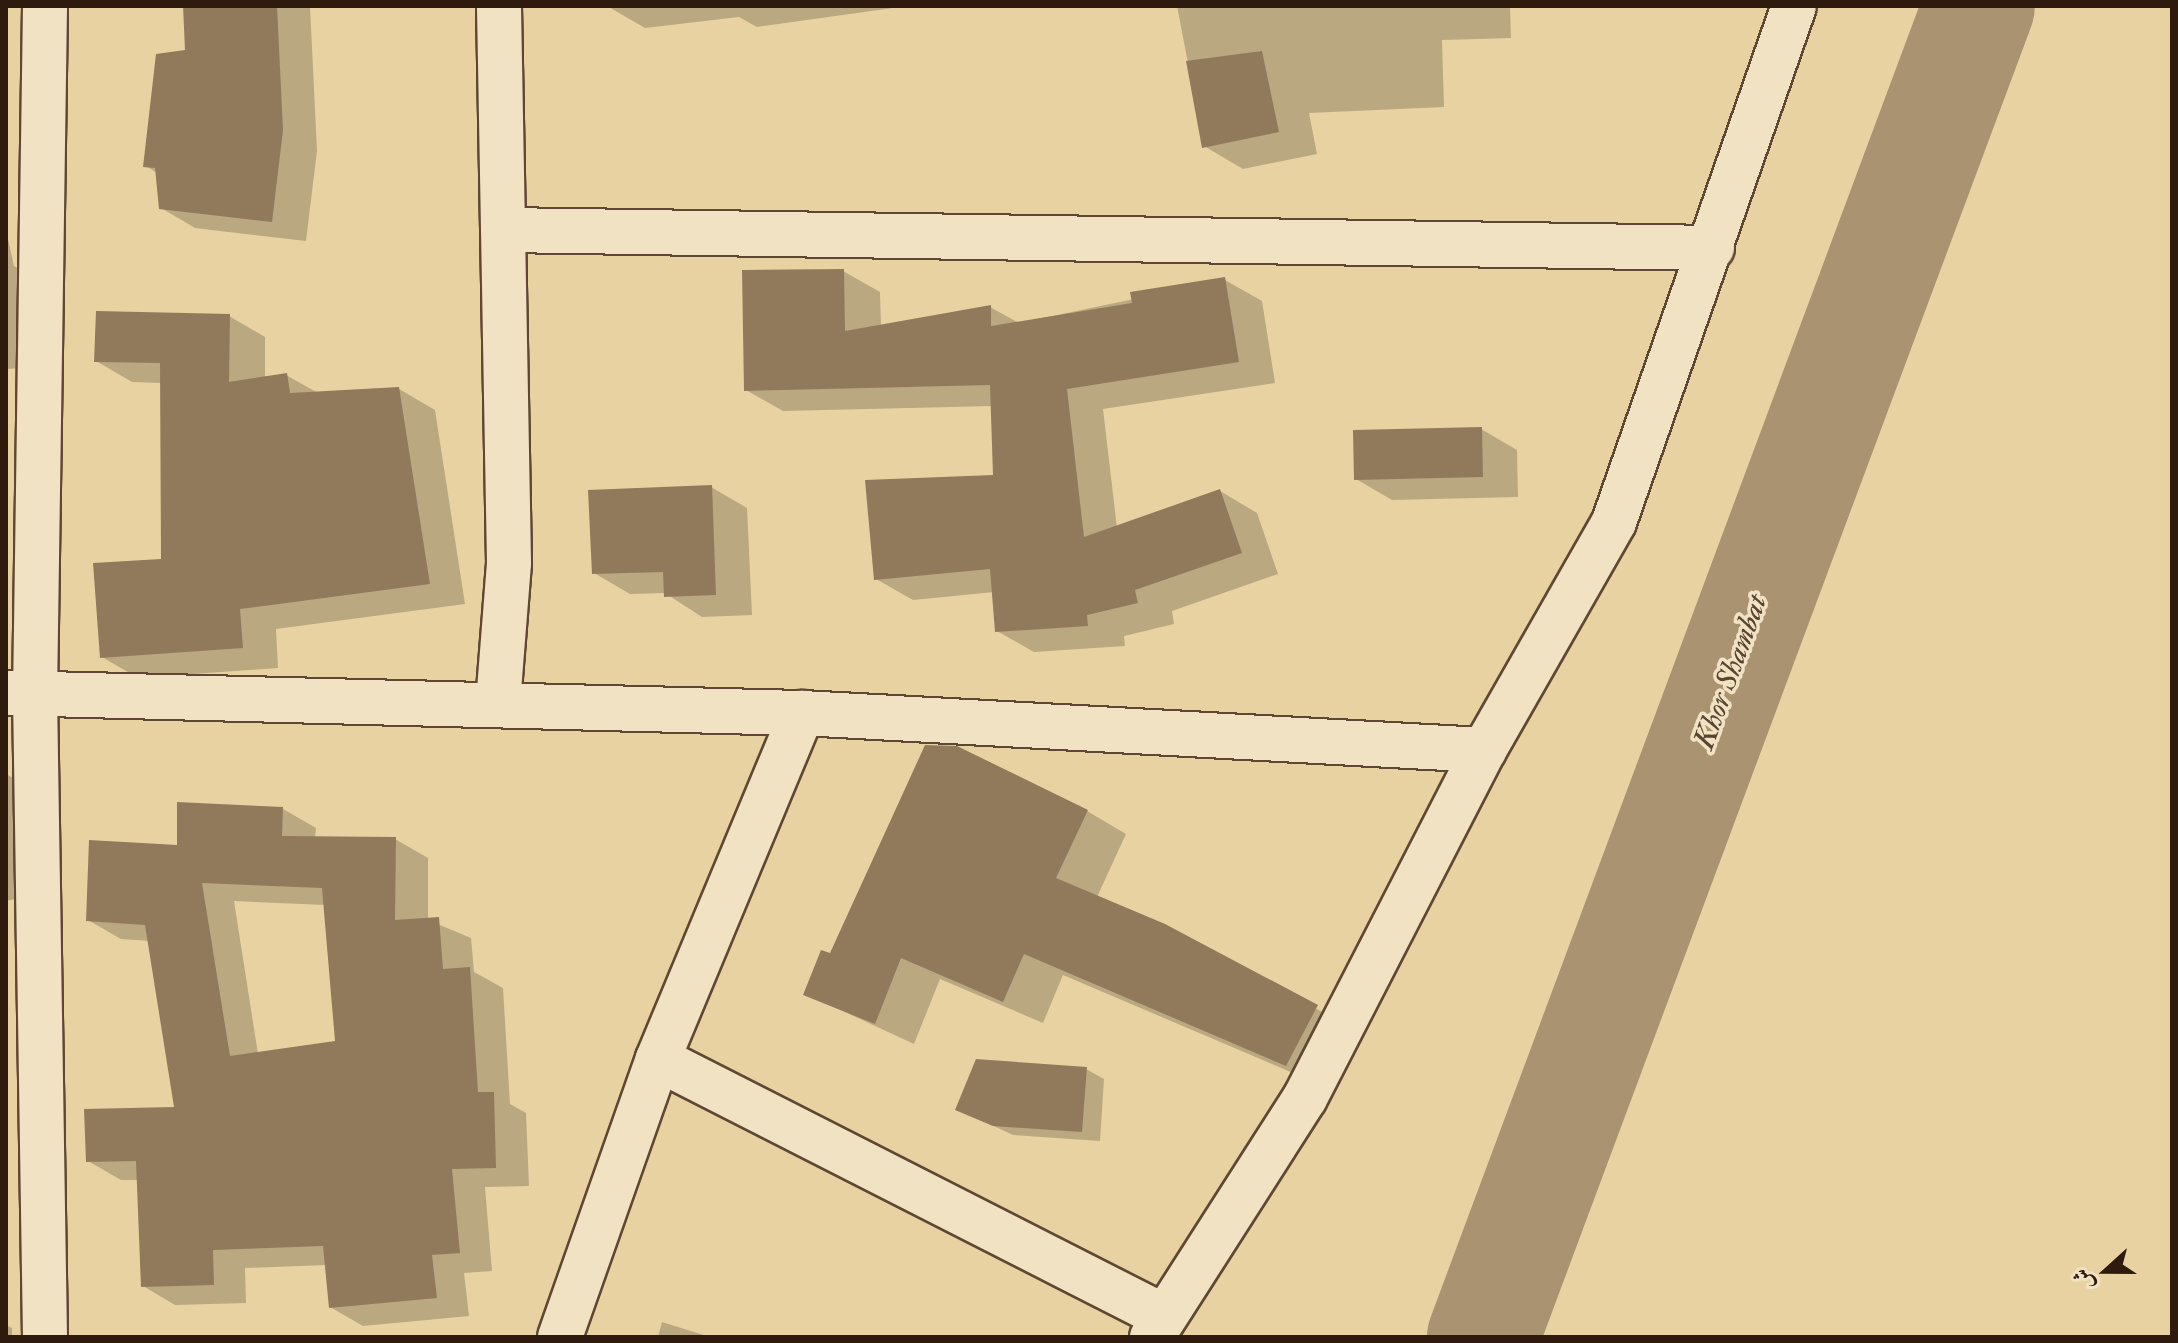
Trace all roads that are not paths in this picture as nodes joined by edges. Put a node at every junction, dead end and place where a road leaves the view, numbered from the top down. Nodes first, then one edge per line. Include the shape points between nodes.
1 (45, 6) edge
2 (499, 6) edge
3 (1794, 6) edge
4 (503, 230) junction
5 (1712, 248) junction
6 (20, 693) edge
7 (498, 703) junction
8 (802, 713) junction
9 (1484, 750) junction
10 (658, 1059) junction
11 (25, 1225) edge
12 (1157, 1327) edge
13 (45, 1337) edge
14 (560, 1337) edge

1 - 6 street
2 - 4 street
3 - 5 street
4 - 5 street
4 - 7 street via 509,563
5 - 9 street via 1614,522
6 - 7 street
6 - 11 street
7 - 8 street
8 - 9 street
8 - 10 street
9 - 12 street via 1305,1098
10 - 12 street
10 - 14 street
11 - 13 street

